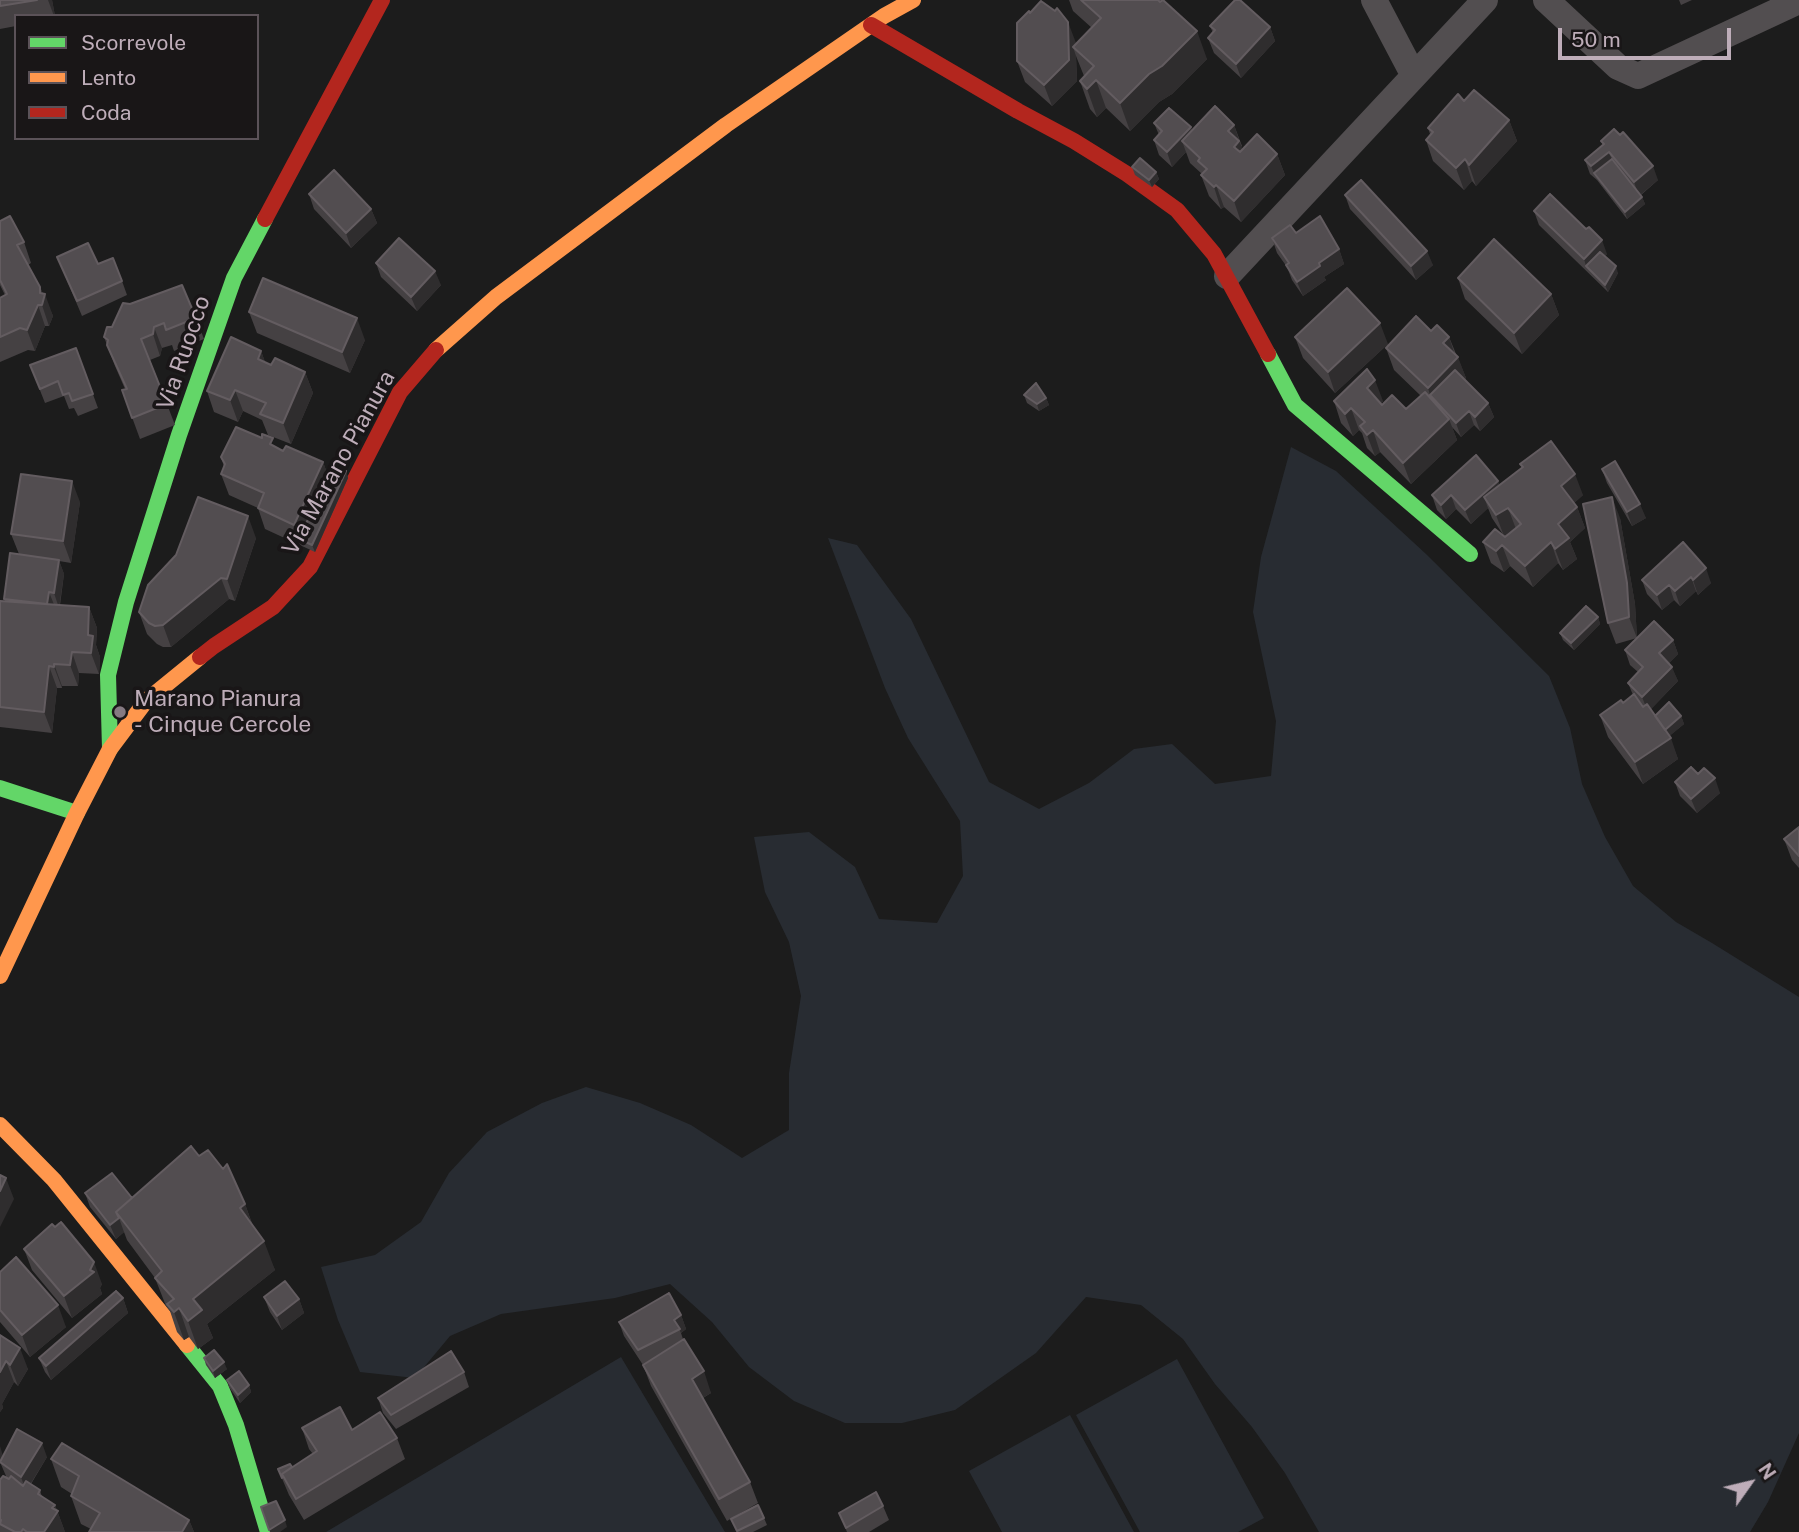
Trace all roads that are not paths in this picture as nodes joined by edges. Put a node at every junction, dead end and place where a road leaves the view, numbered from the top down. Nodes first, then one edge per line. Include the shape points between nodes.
1 (382, 0) edge
2 (914, 0) edge
3 (1374, 0) edge
4 (1485, 0) edge
5 (1546, 0) edge
6 (1799, 1) edge
7 (871, 25) junction
8 (1414, 76) junction
9 (1227, 276) junction
10 (1471, 554) dead end
11 (110, 749) junction
12 (0, 788) edge
13 (77, 813) junction
14 (0, 976) edge
15 (0, 1125) edge
16 (268, 1532) edge

1 - 11 street, Via Ruocco via 234,278 123,614 108,675
2 - 7 street, Via Marano Pianura
3 - 8 street
4 - 8 street
5 - 6 street via 1618,67 1639,76
7 - 9 street via 1127,174 1177,210
7 - 11 street, Via Marano Pianura via 715,133 496,297 436,349 400,392 310,567 273,607 214,646 146,701
8 - 9 street
9 - 10 street via 1295,405
11 - 13 street, Via Marano Pianura
12 - 13 street
13 - 14 street, Via Marano Pianura
15 - 16 street via 54,1180 220,1386

